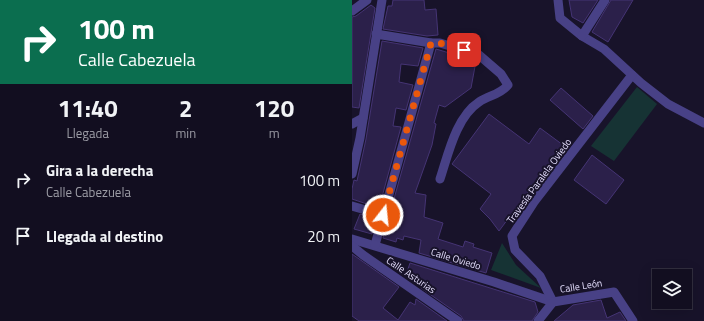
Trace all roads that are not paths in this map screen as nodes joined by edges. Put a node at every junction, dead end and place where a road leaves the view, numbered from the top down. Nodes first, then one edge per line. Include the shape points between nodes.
1 (367, 0) edge
2 (382, 0) edge
3 (558, 0) edge
4 (605, 0) edge
5 (352, 10) edge
6 (376, 34) junction
7 (582, 36) junction
8 (431, 43) junction
9 (632, 75) junction
10 (363, 118) junction
11 (704, 123) edge
12 (352, 124) edge
13 (352, 174) edge
14 (440, 179) dead end
15 (352, 206) edge
16 (383, 215) junction
17 (352, 239) edge
18 (375, 245) junction
19 (352, 246) edge
20 (553, 302) junction
21 (458, 321) edge
22 (538, 321) edge
23 (633, 321) edge

1 - 5 street
2 - 6 street
3 - 7 street via 560,18
4 - 7 street
6 - 8 street
6 - 10 street
7 - 9 street via 604,49
8 - 14 street via 440,43 480,55 508,85 504,90 478,102 466,115 457,130
8 - 16 street
9 - 11 street via 668,104
9 - 20 street, Travesía Paralela Oviedo via 534,202 512,236 515,250 540,276
10 - 12 street
10 - 13 street
15 - 16 street
16 - 18 street
17 - 18 street, Calle Oviedo
18 - 20 street, Calle Oviedo
19 - 21 street, Calle Asturias
20 - 22 street, Calle León
20 - 23 street, Calle León via 614,292

